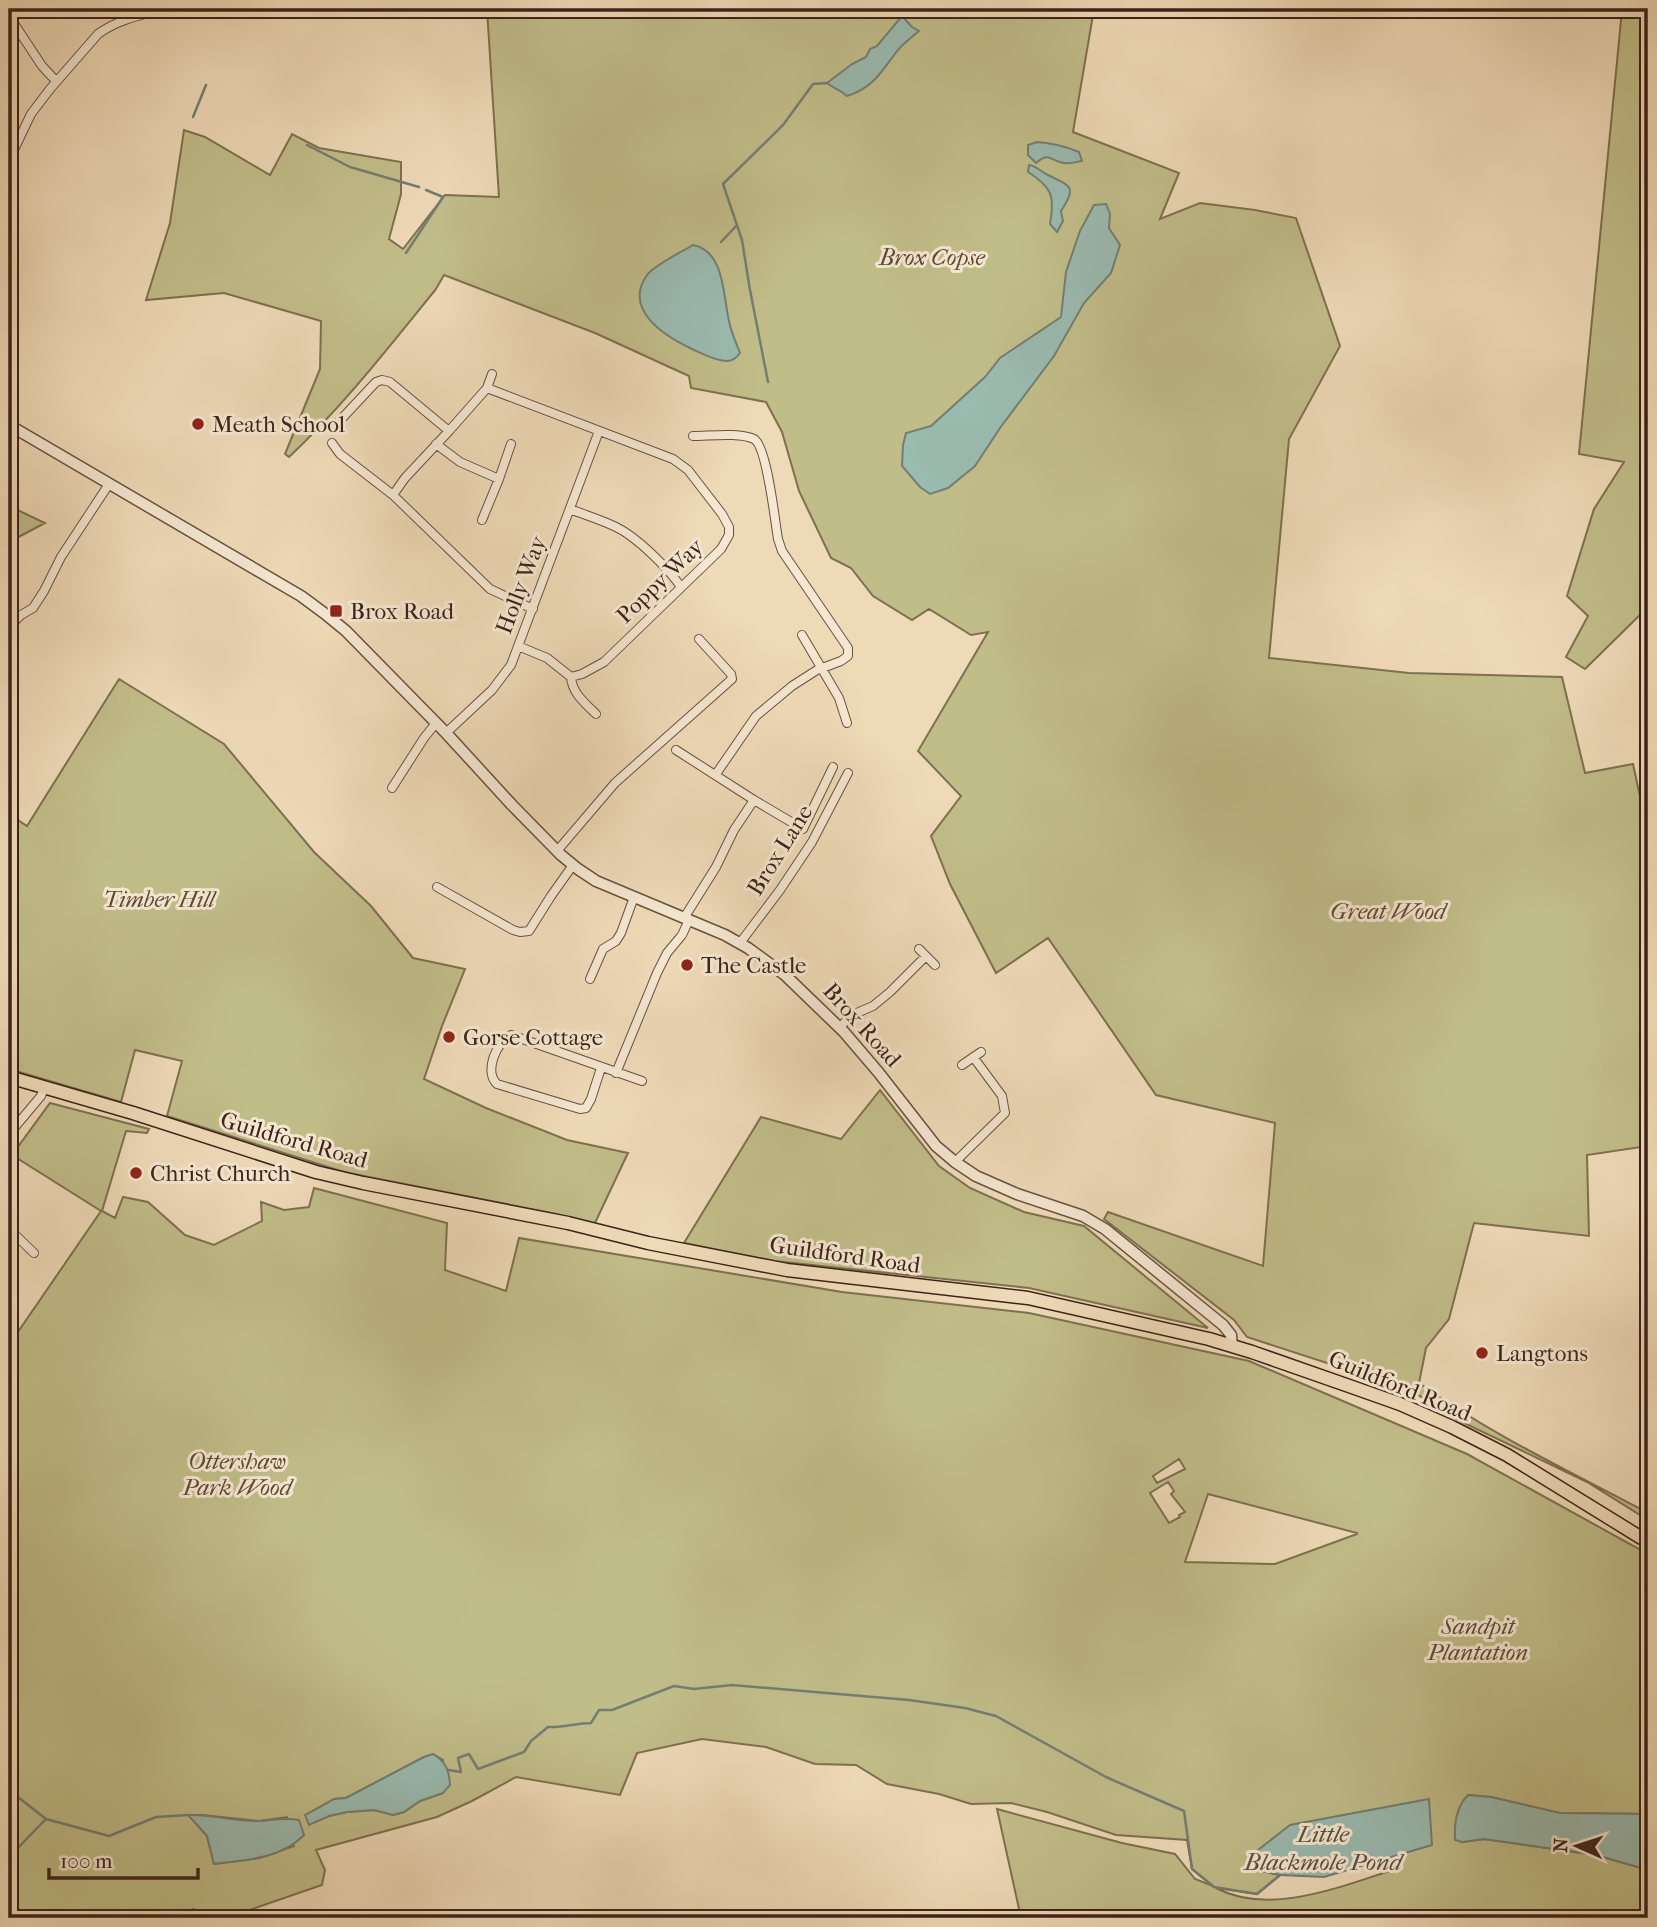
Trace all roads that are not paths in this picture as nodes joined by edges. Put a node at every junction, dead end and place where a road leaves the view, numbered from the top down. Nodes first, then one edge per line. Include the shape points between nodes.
1 (166, 9) edge
2 (9, 16) edge
3 (56, 81) junction
4 (9, 160) edge
5 (492, 374) dead end
6 (487, 388) junction
7 (9, 425) edge
8 (332, 429) dead end
9 (449, 431) junction
10 (599, 431) junction
11 (693, 436) dead end
12 (332, 443) dead end
13 (436, 444) junction
14 (511, 444) dead end
15 (499, 479) junction
16 (109, 484) junction
17 (393, 495) junction
18 (570, 509) junction
19 (482, 520) dead end
20 (681, 587) junction
21 (533, 609) junction
22 (9, 627) edge
23 (802, 635) dead end
24 (699, 639) dead end
25 (518, 646) junction
26 (822, 668) junction
27 (571, 677) junction
28 (596, 714) dead end
29 (436, 723) junction
30 (847, 723) dead end
31 (446, 733) junction
32 (676, 750) dead end
33 (832, 767) dead end
34 (848, 773) dead end
35 (716, 774) junction
36 (396, 788) dead end
37 (754, 800) junction
38 (557, 851) junction
39 (573, 865) junction
40 (437, 887) dead end
41 (634, 898) junction
42 (686, 919) junction
43 (740, 943) junction
44 (919, 949) dead end
45 (926, 956) junction
46 (935, 965) dead end
47 (590, 979) dead end
48 (839, 1028) junction
49 (962, 1065) dead end
50 (601, 1068) junction
51 (616, 1073) junction
52 (9, 1077) edge
53 (642, 1081) dead end
54 (44, 1088) junction
55 (9, 1134) edge
56 (955, 1162) junction
57 (9, 1229) edge
58 (34, 1253) dead end
59 (1232, 1346) junction
60 (1648, 1542) edge

1 - 3 street via 107,27
2 - 3 street
3 - 4 street via 31,114
5 - 6 street
6 - 9 street
6 - 10 street
7 - 16 street, Brox Road
8 - 9 street via 382,380
9 - 13 street
10 - 18 street, Holly Way
10 - 20 street, Poppy Way via 673,459 688,470 729,527 721,549
11 - 26 street via 744,436 761,447 782,551 848,648 848,656
12 - 17 street
13 - 15 street via 460,462
13 - 17 street
14 - 15 street
15 - 19 street
16 - 22 street via 33,608
16 - 29 street, Brox Road via 324,613
17 - 21 street via 490,589
18 - 20 street via 618,528
18 - 21 street, Holly Way
20 - 27 street, Poppy Way via 604,662
21 - 25 street, Holly Way
23 - 26 street
24 - 38 street via 732,679 615,783
25 - 27 street via 547,658
25 - 31 street, Holly Way via 500,681
26 - 30 street
26 - 35 street via 756,716
27 - 28 street via 575,692
29 - 31 street, Brox Road
29 - 36 street
31 - 38 street, Brox Road
32 - 35 street
33 - 37 street via 803,829
34 - 43 street, Brox Lane via 812,842
35 - 37 street
37 - 42 street
38 - 39 street, Brox Road
39 - 40 street via 525,932 513,930
39 - 41 street, Brox Road
41 - 42 street, Brox Road
41 - 47 street via 617,941 603,949
42 - 43 street, Brox Road
42 - 51 street via 682,935 657,973
43 - 48 street, Brox Road via 785,975
44 - 45 street
45 - 46 street
45 - 48 street via 882,999 857,1011
48 - 56 street, Brox Road via 936,1146
49 - 56 street via 978,1055 1002,1096 1005,1113
50 - 50 street via 511,1035 499,1046 490,1070 498,1084 580,1109 591,1099
50 - 51 street
51 - 53 street
52 - 54 main road, Guildford Road
54 - 55 street
54 - 59 main road, Guildford Road via 363,1183 787,1270 1028,1298
56 - 59 street, Brox Road via 976,1176 1083,1216 1105,1229 1216,1318 1231,1335
57 - 58 street
59 - 60 main road, Guildford Road via 1452,1427 1507,1455

